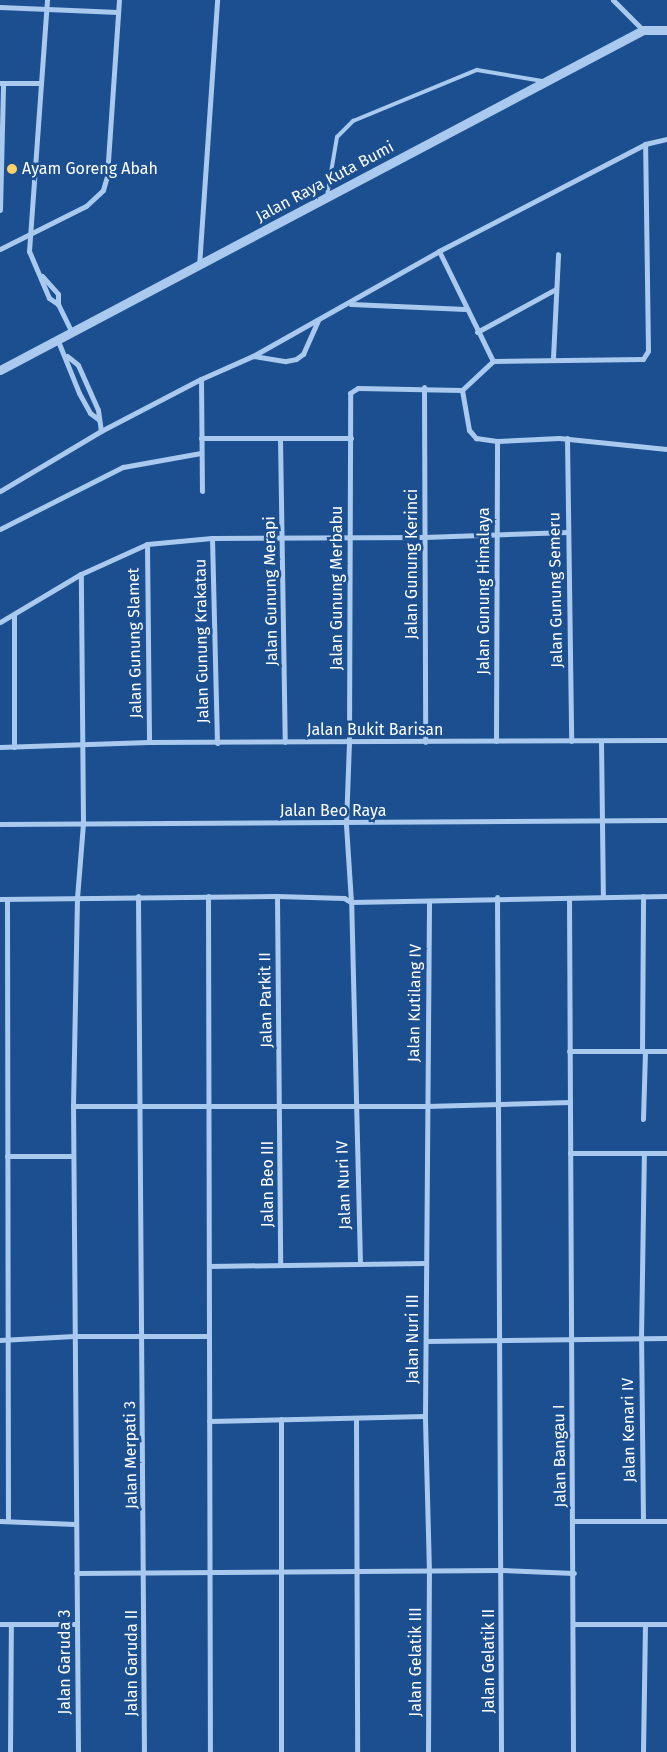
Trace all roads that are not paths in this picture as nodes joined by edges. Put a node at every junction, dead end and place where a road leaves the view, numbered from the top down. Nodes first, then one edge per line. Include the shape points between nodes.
1 (48, 0) edge
2 (119, 0) edge
3 (217, 0) edge
4 (613, 0) edge
5 (0, 7) edge
6 (47, 8) junction
7 (118, 12) junction
8 (643, 30) junction
9 (667, 30) edge
10 (41, 82) junction
11 (544, 82) junction
12 (1, 83) edge
13 (667, 139) edge
14 (645, 144) junction
15 (326, 198) junction
16 (0, 210) edge
17 (30, 234) junction
18 (0, 249) edge
19 (440, 252) junction
20 (558, 254) dead end
21 (199, 266) junction
22 (42, 276) junction
23 (556, 289) junction
24 (58, 304) junction
25 (350, 304) junction
26 (465, 309) junction
27 (319, 319) junction
28 (477, 332) junction
29 (72, 333) junction
30 (58, 340) junction
31 (67, 356) junction
32 (253, 356) junction
33 (554, 358) junction
34 (493, 361) junction
35 (0, 370) edge
36 (201, 378) junction
37 (424, 387) junction
38 (462, 390) junction
39 (98, 419) junction
40 (101, 431) junction
41 (351, 435) junction
42 (201, 438) junction
43 (280, 438) junction
44 (567, 438) junction
45 (497, 441) junction
46 (667, 449) edge
47 (201, 453) junction
48 (0, 491) edge
49 (202, 491) dead end
50 (0, 529) edge
51 (568, 532) junction
52 (496, 536) junction
53 (212, 538) junction
54 (283, 538) junction
55 (349, 538) junction
56 (424, 538) junction
57 (147, 544) junction
58 (82, 574) junction
59 (14, 615) junction
60 (0, 622) edge
61 (667, 740) edge
62 (496, 741) junction
63 (571, 741) junction
64 (601, 741) junction
65 (149, 742) junction
66 (285, 742) junction
67 (425, 742) junction
68 (217, 743) junction
69 (349, 744) junction
70 (84, 745) junction
71 (0, 747) edge
72 (14, 747) junction
73 (667, 820) edge
74 (602, 821) junction
75 (0, 824) edge
76 (83, 824) junction
77 (346, 824) junction
78 (138, 896) junction
79 (208, 896) junction
80 (277, 896) junction
81 (643, 896) junction
82 (667, 896) edge
83 (497, 897) junction
84 (77, 898) junction
85 (569, 898) junction
86 (603, 898) junction
87 (0, 899) edge
88 (7, 899) junction
89 (429, 901) junction
90 (351, 902) junction
91 (569, 1051) junction
92 (643, 1051) junction
93 (667, 1051) edge
94 (570, 1102) junction
95 (499, 1103) junction
96 (142, 1104) junction
97 (207, 1105) junction
98 (280, 1105) junction
99 (73, 1106) junction
100 (354, 1106) junction
101 (426, 1106) junction
102 (643, 1119) dead end
103 (570, 1153) junction
104 (644, 1153) junction
105 (667, 1153) edge
106 (7, 1156) junction
107 (73, 1156) junction
108 (3, 1171) edge
109 (0, 1251) edge
110 (6, 1251) junction
111 (280, 1263) junction
112 (360, 1263) junction
113 (426, 1263) junction
114 (210, 1266) junction
115 (74, 1336) junction
116 (209, 1336) junction
117 (141, 1337) junction
118 (570, 1338) junction
119 (641, 1338) junction
120 (667, 1338) edge
121 (498, 1339) junction
122 (0, 1340) edge
123 (7, 1340) junction
124 (426, 1340) junction
125 (425, 1416) junction
126 (356, 1418) junction
127 (281, 1419) junction
128 (209, 1421) junction
129 (0, 1521) edge
130 (8, 1521) junction
131 (574, 1521) junction
132 (643, 1522) junction
133 (667, 1522) edge
134 (75, 1524) junction
135 (502, 1570) junction
136 (355, 1571) junction
137 (429, 1572) junction
138 (76, 1573) junction
139 (283, 1573) junction
140 (574, 1573) junction
141 (145, 1574) junction
142 (210, 1574) junction
143 (0, 1624) edge
144 (11, 1624) junction
145 (77, 1624) junction
146 (574, 1624) junction
147 (645, 1624) junction
148 (667, 1624) edge
149 (10, 1752) edge
150 (78, 1752) edge
151 (144, 1752) edge
152 (210, 1752) edge
153 (281, 1752) edge
154 (357, 1752) edge
155 (428, 1752) edge
156 (501, 1752) edge
157 (573, 1752) edge
158 (643, 1752) edge

1 - 6 street
2 - 7 street
3 - 21 street
4 - 8 street
5 - 6 street
6 - 7 street
6 - 10 street
7 - 17 street via 103,190 86,206
8 - 9 street, Jalan Raya Kuta Bumi
8 - 11 street, Jalan Raya Kuta Bumi
10 - 12 street
10 - 17 street
11 - 15 street, Jalan Raya Kuta Bumi
11 - 15 lane via 477,70 353,121 337,137
12 - 16 street
13 - 14 street
14 - 19 street
14 - 33 street via 646,357 636,360
15 - 21 street, Jalan Raya Kuta Bumi
17 - 18 street
17 - 22 street via 29,251
19 - 25 street
19 - 26 street
20 - 23 street
21 - 29 street, Jalan Raya Kuta Bumi
22 - 24 street via 49,298
22 - 24 street via 58,294
23 - 28 street
23 - 33 street
24 - 29 street
25 - 26 street
25 - 27 street
26 - 28 street
27 - 32 street
27 - 32 street via 303,354 296,359 286,361
28 - 34 street
29 - 30 street, Jalan Raya Kuta Bumi
30 - 31 street
30 - 35 street, Jalan Raya Kuta Bumi
31 - 39 street via 79,393 90,413
31 - 39 street via 78,365
32 - 36 street
33 - 34 street
34 - 38 street
36 - 40 street
36 - 42 street
37 - 38 street
37 - 41 street, Jalan Gunung Merbabu via 353,388
37 - 56 street, Jalan Gunung Kerinci
38 - 45 street via 470,435
39 - 40 street
40 - 48 street
41 - 43 street
41 - 55 street, Jalan Gunung Merbabu
42 - 43 street
42 - 47 street
43 - 54 street, Jalan Gunung Merapi
44 - 45 street
44 - 46 street
44 - 51 street, Jalan Gunung Semeru
45 - 52 street, Jalan Gunung Himalaya
47 - 49 street
47 - 50 street via 123,467
51 - 52 street
51 - 63 street, Jalan Gunung Semeru
52 - 56 street
52 - 62 street, Jalan Gunung Himalaya
53 - 54 street
53 - 57 street
53 - 68 street, Jalan Gunung Krakatau
54 - 55 street
54 - 66 street, Jalan Gunung Merapi
55 - 56 street
55 - 69 street, Jalan Gunung Merbabu
56 - 67 street, Jalan Gunung Kerinci
57 - 58 street
57 - 65 street, Jalan Gunung Slamet
58 - 59 street
58 - 70 street, Jalan Garuda 3
59 - 60 street
59 - 72 street
61 - 64 street, Jalan Bukit Barisan
62 - 63 street, Jalan Bukit Barisan
62 - 67 street, Jalan Bukit Barisan
63 - 64 street, Jalan Bukit Barisan
64 - 74 street
65 - 68 street, Jalan Bukit Barisan
65 - 70 street, Jalan Bukit Barisan
66 - 68 street, Jalan Bukit Barisan
66 - 69 street, Jalan Bukit Barisan
67 - 69 street, Jalan Bukit Barisan
69 - 77 street, Jalan Gunung Merbabu
70 - 72 street, Jalan Bukit Barisan
70 - 76 street, Jalan Garuda 3
71 - 72 street, Jalan Bukit Barisan
73 - 74 street, Jalan Beo Raya
74 - 77 street, Jalan Beo Raya
74 - 86 street
75 - 76 street, Jalan Beo Raya
76 - 77 street, Jalan Beo Raya
76 - 84 street, Jalan Garuda 3
77 - 90 street, Jalan Gunung Merbabu
78 - 79 street
78 - 84 street
78 - 96 street, Jalan Merpati 3
79 - 80 street
79 - 97 street
80 - 90 street via 344,898
80 - 98 street, Jalan Parkit II
81 - 82 street
81 - 86 street
81 - 92 street
83 - 85 street
83 - 89 street
83 - 95 street, Jalan Gelatik II
84 - 88 street
84 - 99 street, Jalan Garuda 3
85 - 86 street
85 - 91 street, Jalan Bangau I
87 - 88 street
88 - 106 street
89 - 90 street
89 - 101 street, Jalan Kutilang IV
90 - 100 street, Jalan Nuri IV
91 - 92 street
91 - 94 street, Jalan Bangau I
92 - 93 street
92 - 102 street
94 - 95 street
94 - 103 street, Jalan Bangau I
95 - 101 street
95 - 121 street, Jalan Gelatik II
96 - 97 street
96 - 99 street
96 - 117 street, Jalan Merpati 3
97 - 98 street
97 - 114 street
98 - 100 street
98 - 111 street, Jalan Beo III
99 - 107 street, Jalan Garuda 3
100 - 101 street
100 - 112 street, Jalan Nuri IV
101 - 113 street, Jalan Nuri III
103 - 104 street
103 - 118 street, Jalan Bangau I
104 - 105 street
104 - 119 street, Jalan Kenari IV
106 - 107 street
106 - 108 street
107 - 115 street, Jalan Garuda 3
108 - 110 street
109 - 110 street
110 - 123 street
111 - 112 street
111 - 114 street
112 - 113 street
113 - 124 street, Jalan Nuri III
114 - 116 street
115 - 117 street
115 - 123 street
115 - 134 street, Jalan Garuda 3
116 - 117 street
116 - 128 street
117 - 141 street, Jalan Merpati 3
118 - 119 street
118 - 121 street
118 - 131 street, Jalan Bangau I
119 - 120 street
119 - 132 street, Jalan Kenari IV
121 - 124 street
121 - 135 street, Jalan Gelatik II
122 - 123 street
123 - 130 street
124 - 125 street, Jalan Nuri III
125 - 126 street
125 - 137 street, Jalan Nuri III
126 - 127 street
126 - 136 street
127 - 128 street
127 - 139 street
128 - 142 street
129 - 130 street
130 - 134 street
131 - 132 street
131 - 140 street, Jalan Bangau I
132 - 133 street
134 - 138 street, Jalan Garuda 3
135 - 137 street
135 - 140 street
135 - 156 street, Jalan Gelatik II
136 - 137 street
136 - 139 street
136 - 154 street
137 - 155 street, Jalan Gelatik III
138 - 141 street
138 - 145 street, Jalan Garuda 3
139 - 142 street
139 - 153 street
140 - 146 street, Jalan Bangau I
141 - 142 street
141 - 151 street, Jalan Garuda II
142 - 152 street
143 - 144 street
144 - 145 street
144 - 149 street
145 - 150 street, Jalan Garuda 3
146 - 147 street
146 - 157 street, Jalan Bangau I
147 - 148 street
147 - 158 street

